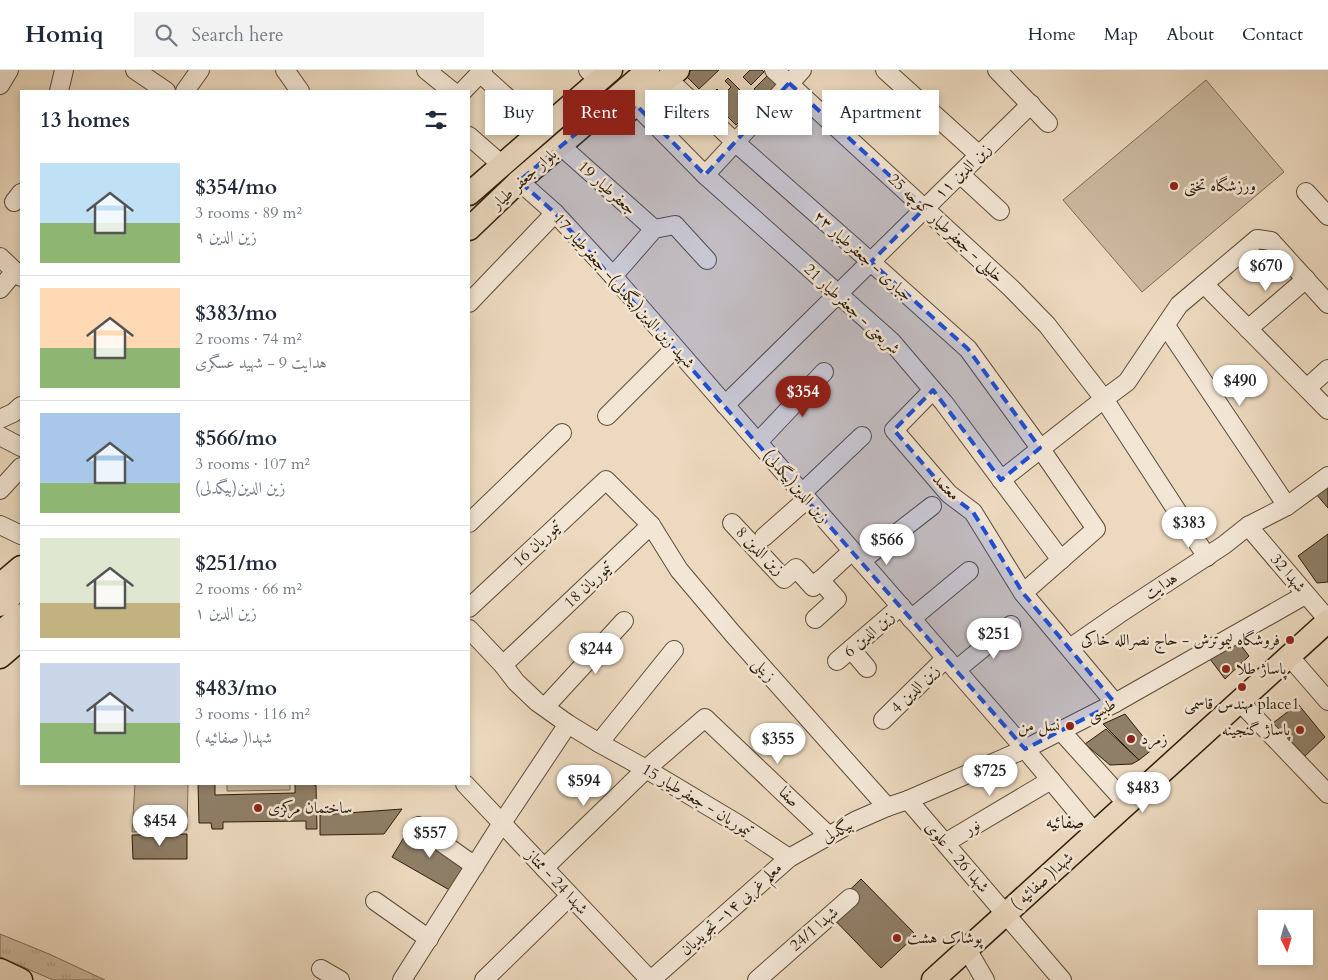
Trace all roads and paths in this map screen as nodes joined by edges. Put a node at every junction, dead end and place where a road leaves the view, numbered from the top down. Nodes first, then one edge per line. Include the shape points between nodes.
1 (9, 70) edge
2 (64, 70) edge
3 (135, 70) edge
4 (200, 70) edge
5 (285, 70) edge
6 (426, 70) edge
7 (774, 70) edge
8 (802, 70) edge
9 (885, 70) edge
10 (997, 70) edge
11 (482, 72) edge
12 (600, 73) edge
13 (665, 73) edge
14 (789, 83) junction
15 (0, 85) edge
16 (59, 90) edge
17 (165, 90) edge
18 (186, 90) edge
19 (299, 90) edge
20 (451, 90) edge
21 (464, 90) edge
22 (501, 90) edge
23 (635, 93) edge
24 (1031, 104) junction
25 (636, 105) joint
26 (553, 119) edge
27 (1048, 123) dead end
28 (536, 135) edge
29 (574, 135) edge
30 (470, 137) edge
31 (735, 142) junction
32 (561, 146) junction
33 (979, 155) junction
34 (502, 165) junction
35 (960, 174) junction
36 (705, 175) junction
37 (519, 181) junction
38 (1306, 192) dead end
39 (470, 193) edge
40 (925, 208) junction
41 (1000, 211) dead end
42 (555, 213) junction
43 (1328, 216) edge
44 (470, 228) edge
45 (654, 229) junction
46 (0, 256) edge
47 (707, 260) dead end
48 (871, 262) junction
49 (18, 274) edge
50 (613, 276) junction
51 (1306, 279) junction
52 (1204, 284) junction
53 (0, 289) edge
54 (837, 294) junction
55 (470, 303) edge
56 (1328, 304) edge
57 (1166, 326) junction
58 (1248, 329) junction
59 (675, 348) junction
60 (1328, 369) edge
61 (824, 372) dead end
62 (1307, 388) junction
63 (933, 390) junction
64 (1104, 399) junction
65 (725, 405) junction
66 (20, 407) edge
67 (1328, 410) edge
68 (607, 416) dead end
69 (0, 419) edge
70 (562, 433) dead end
71 (0, 436) edge
72 (862, 436) dead end
73 (758, 442) junction
74 (20, 446) edge
75 (1040, 448) junction
76 (20, 469) edge
77 (1328, 476) edge
78 (606, 480) joint
79 (1001, 480) junction
80 (0, 490) edge
81 (804, 496) junction
82 (932, 506) dead end
83 (1287, 506) junction
84 (470, 522) edge
85 (732, 523) dead end
86 (0, 524) edge
87 (650, 525) junction
88 (1248, 526) junction
89 (20, 534) edge
90 (764, 537) dead end
91 (857, 556) junction
92 (1207, 557) junction
93 (1061, 560) junction
94 (20, 568) edge
95 (969, 571) dead end
96 (820, 580) junction
97 (0, 585) edge
98 (20, 589) edge
99 (1023, 593) junction
100 (1306, 595) junction
101 (0, 605) edge
102 (470, 607) edge
103 (906, 612) junction
104 (20, 616) edge
105 (815, 619) dead end
106 (1328, 620) edge
107 (624, 621) dead end
108 (1011, 625) dead end
109 (470, 631) edge
110 (0, 632) edge
111 (20, 640) edge
112 (1070, 648) junction
113 (851, 649) junction
114 (674, 650) dead end
115 (1289, 656) junction
116 (0, 657) edge
117 (837, 661) dead end
118 (951, 664) junction
119 (503, 665) junction
120 (867, 668) dead end
121 (1239, 701) junction
122 (1328, 701) edge
123 (1115, 703) junction
124 (545, 707) junction
125 (883, 720) dead end
126 (568, 724) junction
127 (1061, 731) junction
128 (599, 743) junction
129 (1025, 749) junction
130 (646, 769) junction
131 (1051, 780) junction
132 (466, 785) edge
133 (1328, 794) edge
134 (908, 800) junction
135 (1127, 804) junction
136 (887, 806) junction
137 (502, 823) junction
138 (418, 826) dead end
139 (1095, 833) junction
140 (828, 835) junction
141 (945, 843) junction
142 (789, 858) junction
143 (475, 866) junction
144 (544, 868) junction
145 (570, 896) junction
146 (850, 898) dead end
147 (375, 901) dead end
148 (1006, 914) junction
149 (428, 939) junction
150 (967, 949) junction
151 (321, 969) dead end
152 (0, 970) edge
153 (21, 980) edge
154 (340, 980) edge
155 (402, 980) edge
156 (484, 980) edge
157 (650, 980) edge
158 (757, 980) edge
159 (933, 980) edge
160 (985, 980) edge
161 (1062, 980) edge

1 - 15 street
2 - 16 street
3 - 17 street
4 - 18 street
5 - 19 street
6 - 20 street
7 - 14 street, خلیلی - جعفرطیار کوچه 25
8 - 14 street
9 - 33 street
10 - 24 street
11 - 21 street
11 - 22 street
12 - 26 main road, بلوار جعفر طیار
13 - 23 main road, بلوار جعفر طیار
13 - 25 main road
13 - 31 street, جباری - جعفرطیار ۲۳
14 - 31 street
14 - 40 street, خلیلی - جعفرطیار کوچه 25
24 - 27 street
24 - 33 street, زین الدین ۱۱
25 - 36 street, شریعتی - جعفرطیار 21
28 - 34 main road, بلوار جعفر طیار
29 - 32 main road, بلوار جعفر طیار
30 - 34 street
31 - 36 street
31 - 48 street, جباری - جعفرطیار ۲۳
32 - 37 main road, بلوار جعفر طیار
32 - 45 street, جعفرطیار 19
33 - 35 street, زین الدین ۱۱
34 - 37 main road
34 - 39 main road, بلوار جعفر طیار
35 - 40 street, زین الدین ۱۱
35 - 41 street
36 - 54 street, شریعتی - جعفرطیار 21
37 - 42 street, شهید زین الدین(بیگدلی)- جعفرطیار 17
37 - 44 main road, بلوار جعفر طیار
38 - 43 street
40 - 48 street, زین الدین ۱۱
40 - 64 street, خلیلی - جعفرطیار کوچه 25 via 1040,318
42 - 50 street, شهید زین الدین(بیگدلی)- جعفرطیار 17
42 - 55 street
45 - 47 street via 675,225
45 - 50 street
46 - 49 street
48 - 54 street, زین الدین ۱۱
48 - 75 street, جباری - جعفرطیار ۲۳ via 968,349
49 - 53 street
50 - 59 street, شهید زین الدین(بیگدلی)- جعفرطیار 17
51 - 52 street via 1271,241 1257,239
51 - 56 street
51 - 58 street
52 - 57 street via 1179,305
52 - 58 street
54 - 63 street, شریعتی - جعفرطیار 21 via 892,342
54 - 65 street, زین الدین ۱۱
57 - 64 street via 1127,382
57 - 83 street
58 - 62 street
59 - 65 street, شهید زین الدین(بیگدلی)- جعفرطیار 17
59 - 68 street
60 - 62 street
61 - 73 street
62 - 67 street
63 - 79 street, شریعتی - جعفرطیار 21
63 - 99 street, معتمد via 894,430 949,494 973,512
64 - 75 street
64 - 92 street, خلیلی - جعفرطیار کوچه 25
65 - 73 street, زین الدین(بیگدلی)
66 - 69 street
70 - 84 street
71 - 74 street
72 - 81 street
73 - 81 street, زین الدین(بیگدلی)
75 - 79 street
75 - 93 street, جباری - جعفرطیار ۲۳ via 1096,529
76 - 80 street
77 - 83 street, هدایت
78 - 87 street, زینلی
78 - 102 street, تیموریان 16
79 - 93 street, شریعتی - جعفرطیار 21
81 - 90 street
81 - 91 street, زین الدین(بیگدلی)
82 - 91 street
83 - 88 street, هدایت
85 - 96 street, زین الدین 8 via 784,579 796,568 813,587
86 - 89 street
87 - 119 street, تیموریان 18
87 - 136 street, زینلی via 679,570 732,634
88 - 92 street, هدایت
88 - 100 street, شهدا 32
91 - 96 street
91 - 103 street, زین الدین(بیگدلی)
92 - 112 street, هدایت
93 - 99 street
94 - 97 main road
95 - 103 street, زین الدین 6
96 - 105 street via 837,599
98 - 101 main road
99 - 112 street, معتمد
100 - 106 street, شهدا 32
100 - 123 street, طبسی
103 - 113 street, زین الدین 6
103 - 118 street, زین الدین(بیگدلی)
104 - 110 main road
106 - 115 main road, شهدا( صفائیه )
107 - 124 street
108 - 118 street, زین الدین 4
109 - 119 street, تیموریان - جعفرطیار 15
111 - 116 main road
112 - 123 street, معتمد
113 - 117 street, زین الدین 6
113 - 120 street
114 - 128 street
115 - 121 main road, شهدا( صفائیه )
115 - 122 street
118 - 125 street, زین الدین 4
118 - 129 street, زین الدین(بیگدلی)
119 - 124 street, تیموریان - جعفرطیار 15 via 516,682
121 - 133 street
121 - 135 main road, شهدا( صفائیه )
123 - 127 street, طبسی
124 - 126 street, تیموریان - جعفرطیار 15
126 - 128 street, تیموریان - جعفرطیار 15
126 - 137 street
127 - 129 street, طبسی
127 - 135 street
128 - 130 street, تیموریان - جعفرطیار 15
129 - 131 street, زین الدین(بیگدلی)
129 - 134 street, طبسی
130 - 140 street, صفا via 705,718
130 - 142 street, تیموریان - جعفرطیار 15
130 - 144 street
131 - 139 street, زین الدین(بیگدلی)
131 - 141 street, نور
132 - 137 street, شهدا 24 - ممتاز
134 - 136 street, طبسی
134 - 141 street, شهدا 26 - علوی
135 - 139 main road, شهدا( صفائیه )
136 - 140 street, بیگدلی
137 - 143 street
137 - 144 street, شهدا 24 - ممتاز
138 - 143 street
139 - 148 main road, شهدا( صفائیه )
140 - 142 street, بیگدلی
141 - 148 street, شهدا 26 - علوی
142 - 157 street, معلم غربی ۱۴- تجویدیان
143 - 149 street
144 - 145 street, شهدا 24 - ممتاز
145 - 156 street
145 - 157 street, شهدا 24 - ممتاز
146 - 158 street, شهدا 24/1
147 - 149 street
148 - 150 main road, شهدا( صفائیه )
148 - 161 street, شهدا 26 - علوی
149 - 155 street
150 - 159 main road, شهدا( صفائیه )
150 - 160 street
151 - 154 street
152 - 153 main road

